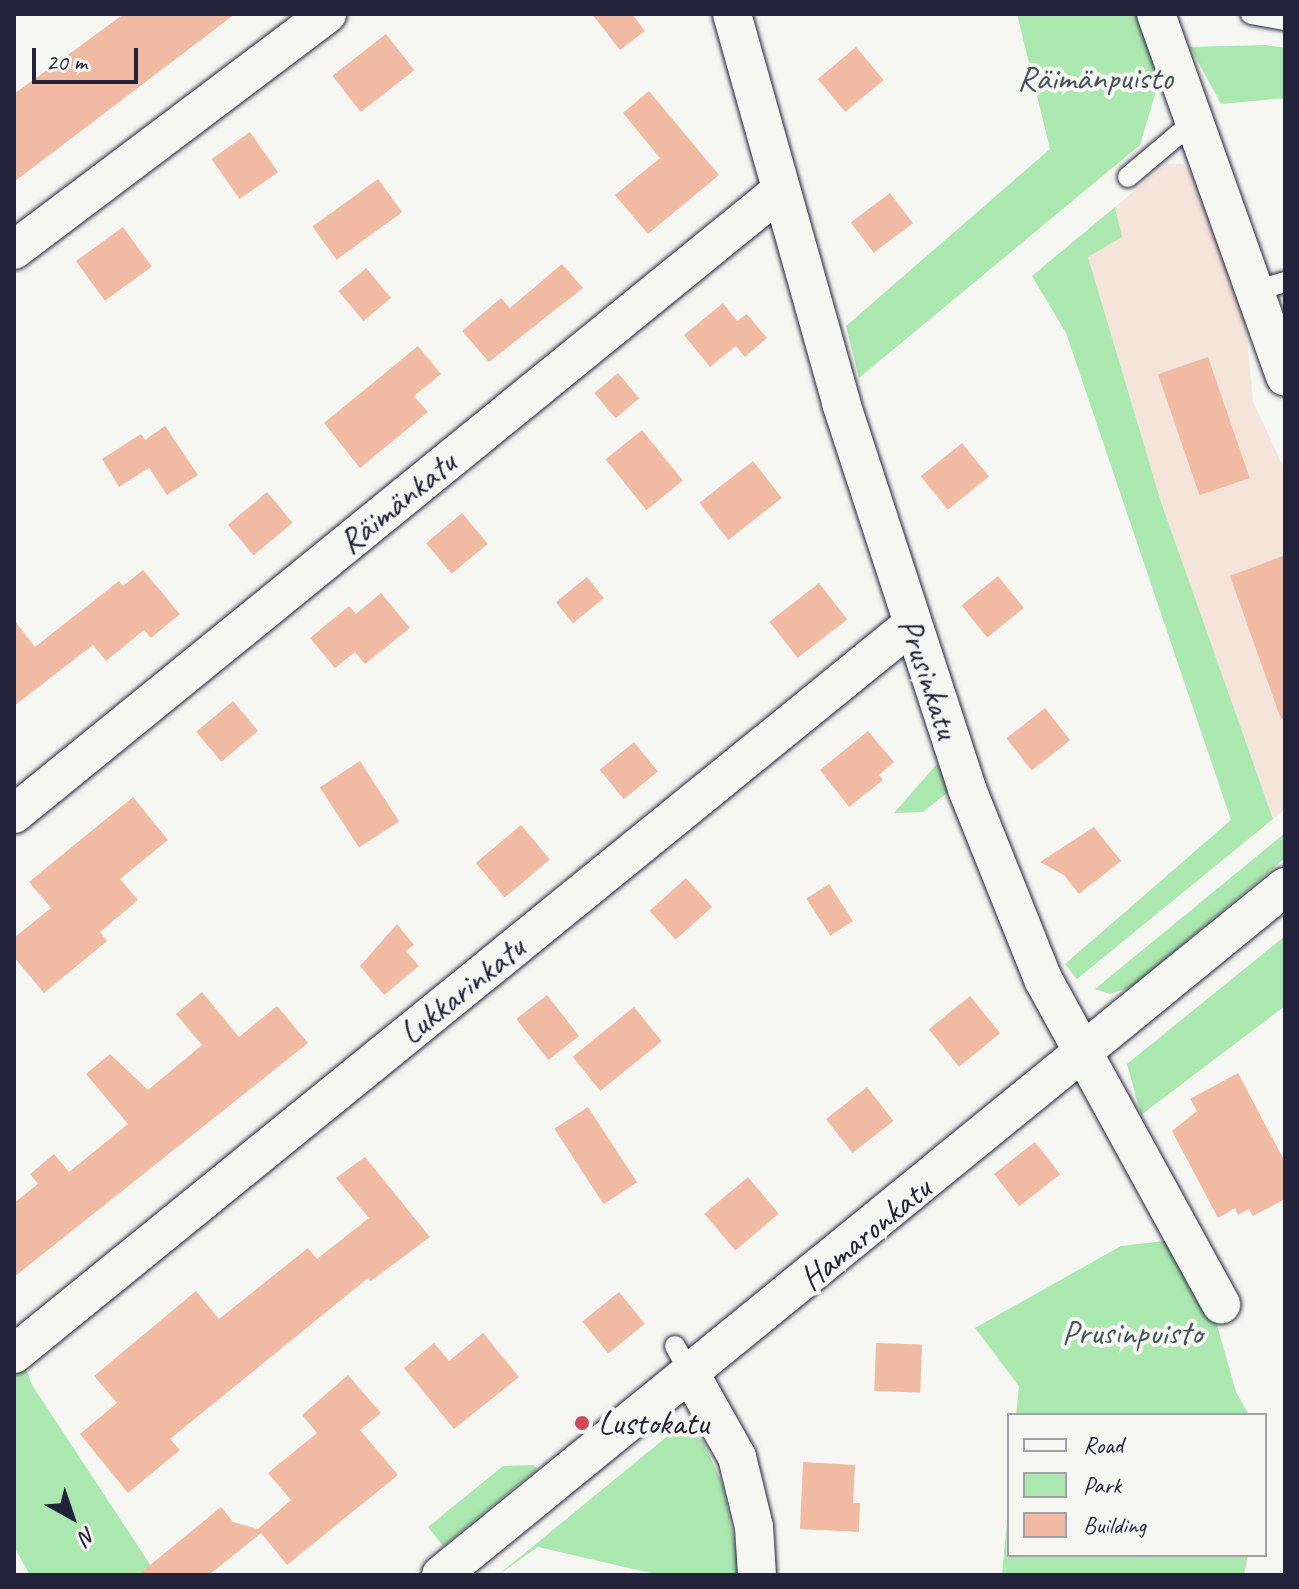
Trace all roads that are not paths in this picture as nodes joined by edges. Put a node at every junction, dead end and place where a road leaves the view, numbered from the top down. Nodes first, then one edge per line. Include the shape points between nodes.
1 (327, 14) edge
2 (732, 14) edge
3 (1156, 14) edge
4 (1251, 14) edge
5 (1285, 20) edge
6 (1192, 123) junction
7 (1128, 177) dead end
8 (780, 191) junction
9 (14, 250) edge
10 (1270, 287) edge
11 (1285, 377) edge
12 (910, 626) junction
13 (14, 814) edge
14 (1285, 887) edge
15 (1084, 1052) junction
16 (1221, 1304) dead end
17 (14, 1354) edge
18 (683, 1361) junction
19 (441, 1575) edge
20 (757, 1575) edge

1 - 9 street
2 - 8 street, Prusinkatu
3 - 6 street
4 - 5 lane
6 - 7 lane
6 - 10 street
8 - 12 street, Prusinkatu
8 - 13 street, Räimänkatu
10 - 11 street
12 - 15 street, Prusinkatu via 1027,941
12 - 17 street, Lukkarinkatu
14 - 15 street, Hamaronkatu
15 - 16 street, Prusinkatu
15 - 18 street, Hamaronkatu
18 - 19 street, Hamaronkatu
18 - 20 street via 737,1457 754,1527

